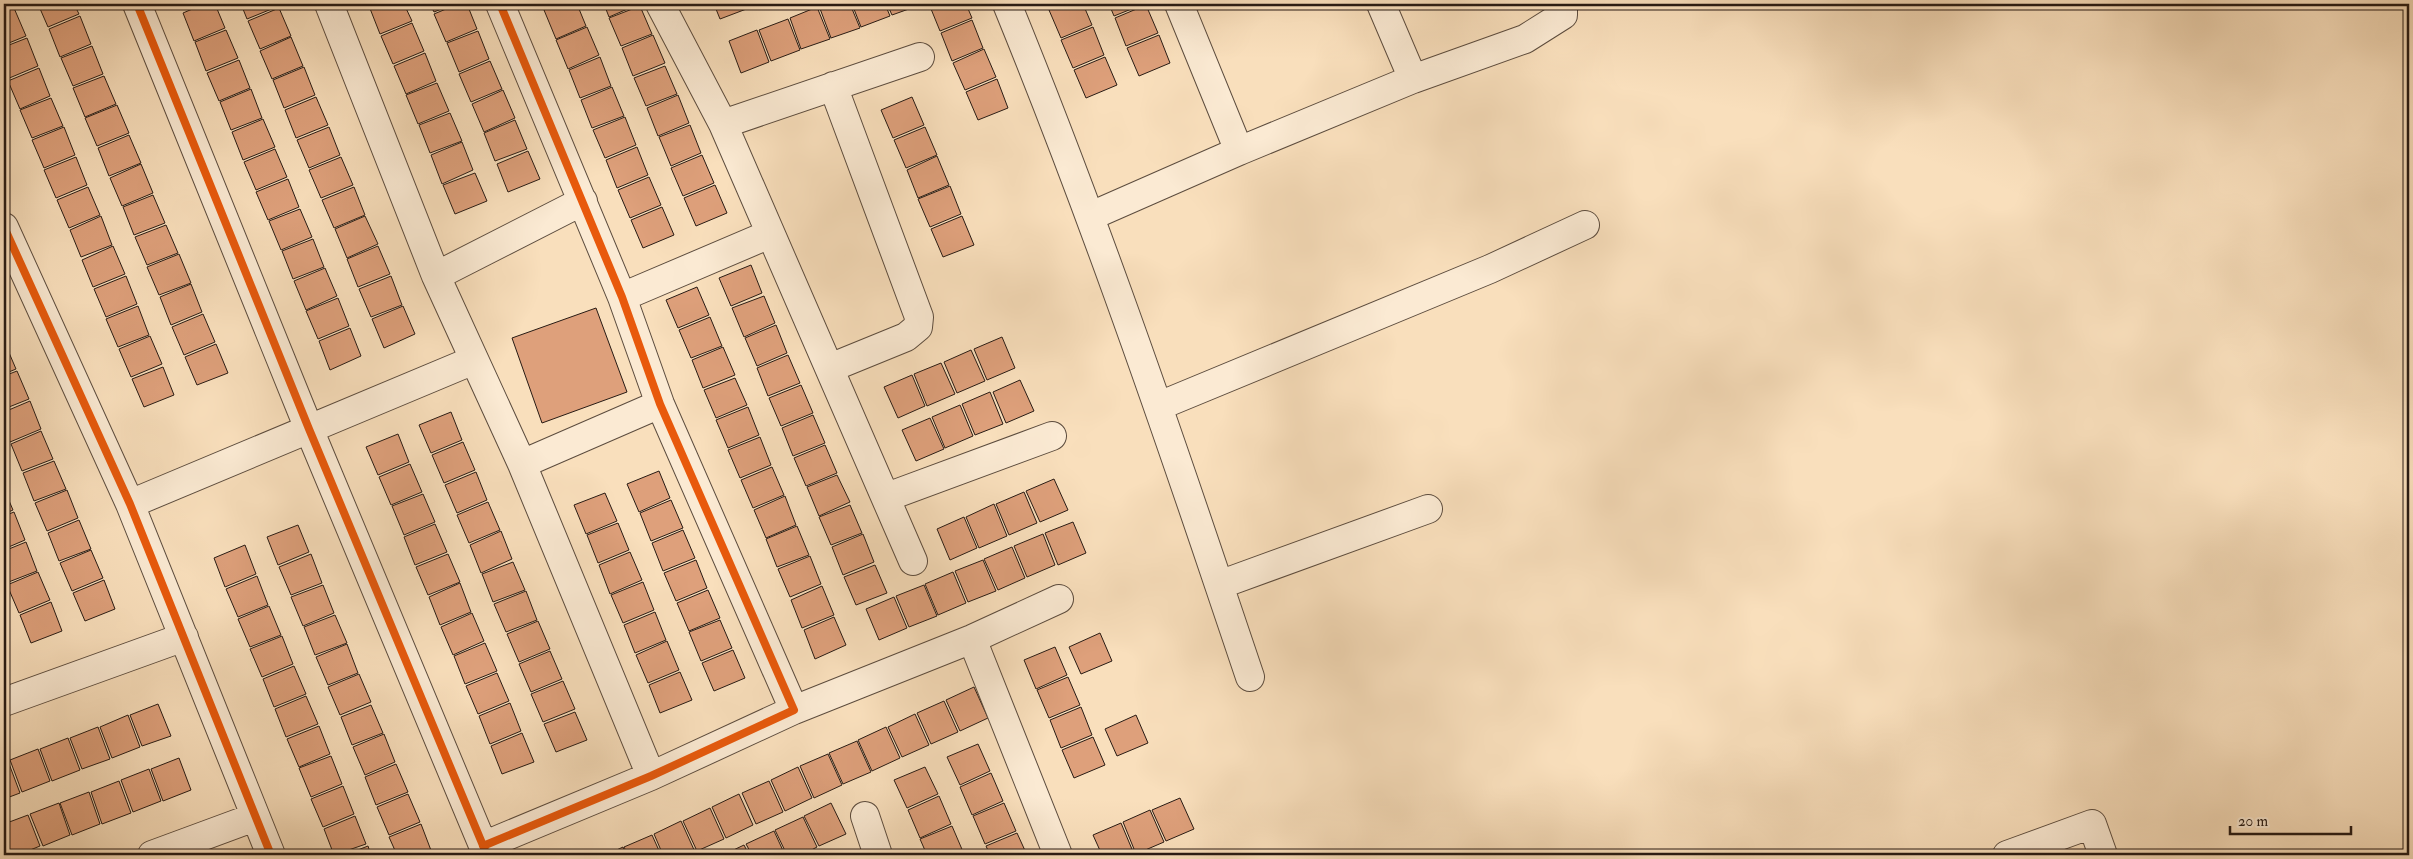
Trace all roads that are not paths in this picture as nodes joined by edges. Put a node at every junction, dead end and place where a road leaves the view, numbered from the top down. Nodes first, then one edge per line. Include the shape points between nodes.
1 (137, 4) edge
2 (329, 4) edge
3 (500, 4) edge
4 (660, 4) edge
5 (1007, 4) edge
6 (1180, 4) edge
7 (1382, 4) edge
8 (1564, 4) edge
9 (920, 57) dead end
10 (1413, 78) junction
11 (832, 86) junction
12 (723, 124) junction
13 (1239, 151) junction
14 (583, 201) junction
15 (1091, 216) junction
16 (1585, 225) dead end
17 (4, 227) edge
18 (770, 234) junction
19 (436, 276) junction
20 (622, 296) junction
21 (474, 360) junction
22 (830, 368) junction
23 (660, 404) junction
24 (1159, 406) junction
25 (309, 429) junction
26 (1052, 436) dead end
27 (522, 464) junction
28 (887, 497) junction
29 (130, 504) junction
30 (1428, 509) dead end
31 (913, 561) dead end
32 (1219, 585) junction
33 (1059, 599) dead end
34 (184, 637) junction
35 (972, 638) junction
36 (1250, 677) dead end
37 (4, 702) edge
38 (794, 710) junction
39 (651, 776) junction
40 (865, 816) dead end
41 (255, 817) junction
42 (485, 851) edge
43 (152, 855) edge
44 (271, 855) edge
45 (878, 855) edge
46 (1058, 855) edge
47 (2007, 855) edge
48 (2103, 855) edge

1 - 25 street
2 - 19 street
3 - 14 street
4 - 12 street
5 - 15 street
6 - 13 street
7 - 10 street
8 - 10 street via 1563,15 1526,40
9 - 11 street
10 - 13 street
11 - 12 street
11 - 22 street via 919,317 918,327 906,337
12 - 18 street
13 - 15 street
14 - 19 street
14 - 20 street
15 - 24 street
16 - 24 street via 1490,269
17 - 29 street
18 - 20 street
18 - 22 street
19 - 21 street
20 - 23 street
21 - 25 street
21 - 27 street
22 - 28 street
23 - 27 street
23 - 38 street
24 - 32 street
25 - 29 street
25 - 42 street
26 - 28 street
27 - 39 street
28 - 31 street
29 - 34 street
30 - 32 street
32 - 36 street
33 - 35 street
34 - 37 street
34 - 41 street
35 - 38 street
35 - 46 street
38 - 39 street
39 - 42 street
40 - 45 street
41 - 43 street
41 - 44 street
47 - 48 street via 2092,824

